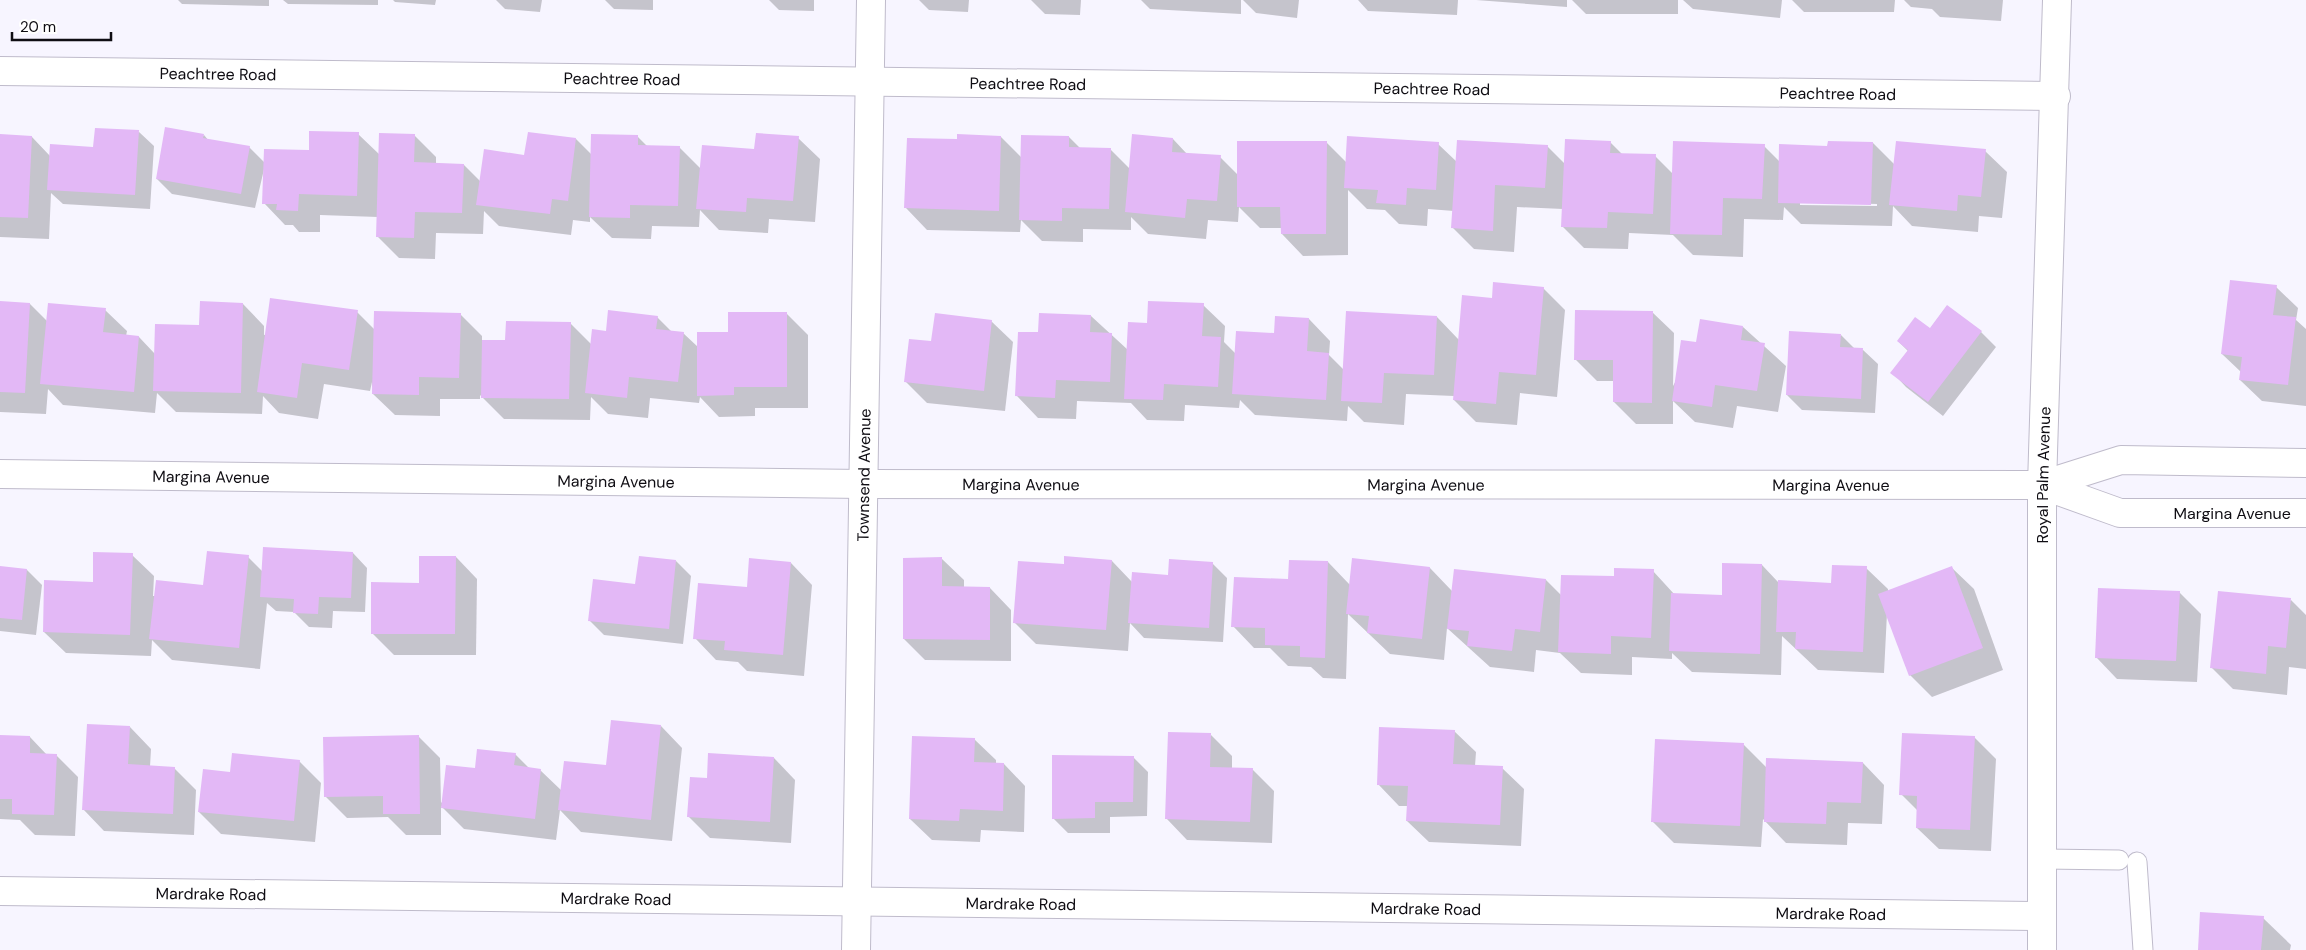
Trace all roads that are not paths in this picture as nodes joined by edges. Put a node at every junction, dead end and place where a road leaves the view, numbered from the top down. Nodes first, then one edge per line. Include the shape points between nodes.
1 (870, 0) edge
2 (2057, 0) edge
3 (0, 71) edge
4 (869, 82) junction
5 (2056, 96) junction
6 (2306, 463) edge
7 (0, 474) edge
8 (863, 484) junction
9 (2042, 486) junction
10 (2306, 514) edge
11 (2043, 859) junction
12 (0, 891) edge
13 (856, 902) junction
14 (2042, 916) junction
15 (856, 950) edge
16 (2042, 950) edge
17 (2143, 950) edge

1 - 4 street, Townsend Avenue
2 - 5 street, Royal Palm Avenue
3 - 4 street, Peachtree Road
4 - 5 street, Peachtree Road
4 - 8 street, Townsend Avenue
5 - 9 street, Royal Palm Avenue
6 - 9 street, Margina Avenue via 2120,460
7 - 8 street, Margina Avenue
8 - 9 street, Margina Avenue
8 - 13 street, Townsend Avenue
9 - 10 street, Margina Avenue via 2120,513
9 - 11 street, Royal Palm Avenue
11 - 14 street, Royal Palm Avenue
11 - 17 lane via 2128,861
12 - 13 street, Mardrake Road
13 - 14 street, Mardrake Road
13 - 15 street, Townsend Avenue
14 - 16 street, Royal Palm Avenue

